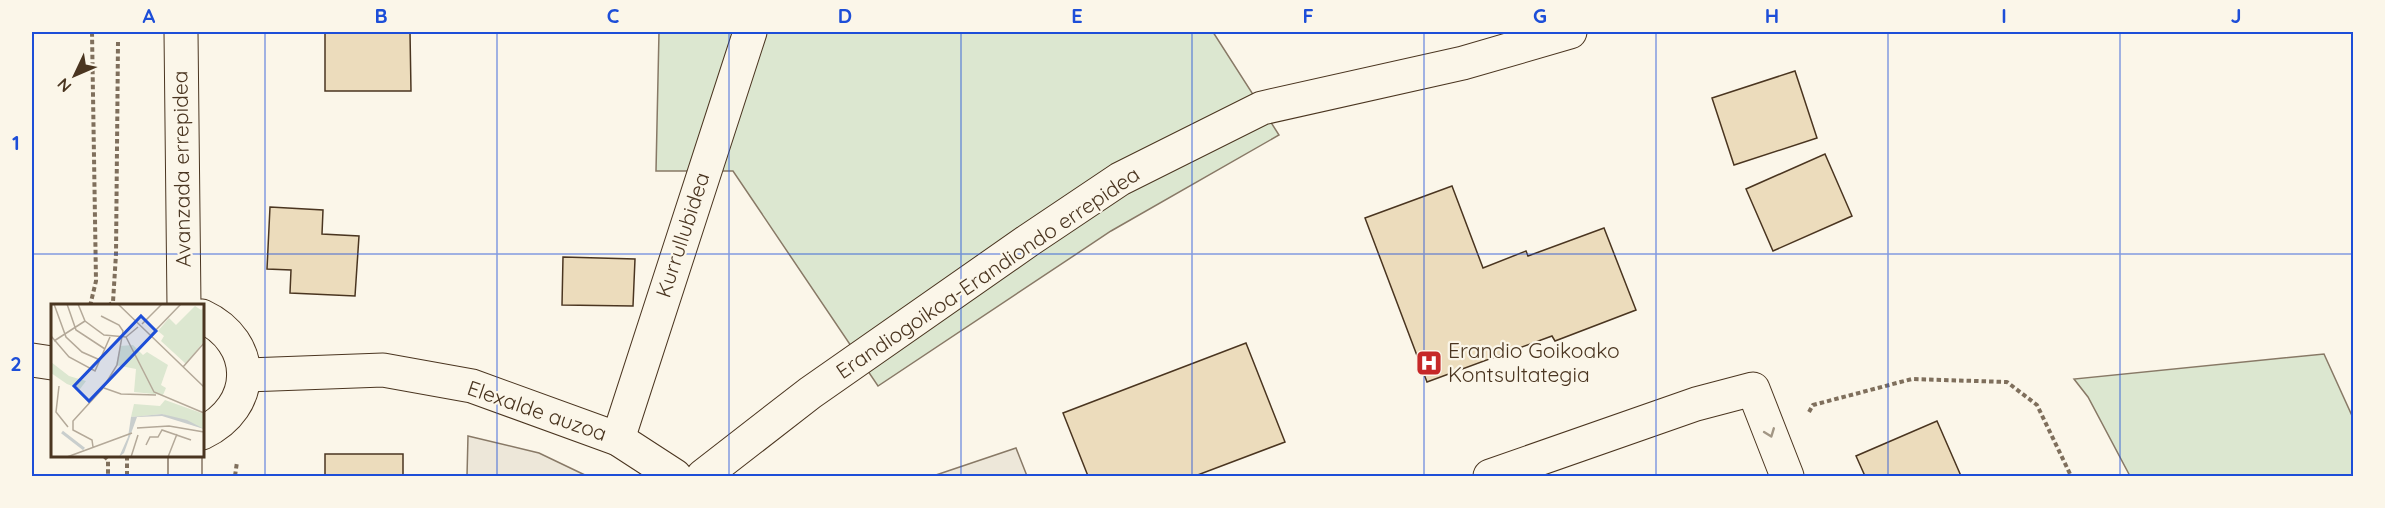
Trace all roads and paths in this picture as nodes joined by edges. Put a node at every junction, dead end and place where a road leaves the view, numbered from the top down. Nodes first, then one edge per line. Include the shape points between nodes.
1 (92, 32) edge
2 (181, 32) edge
3 (750, 32) edge
4 (1570, 32) edge
5 (118, 42) dead end
6 (90, 304) edge
7 (110, 304) edge
8 (184, 304) edge
9 (204, 317) edge
10 (32, 360) edge
11 (51, 363) edge
12 (244, 375) junction
13 (1804, 421) dead end
14 (204, 433) edge
15 (618, 439) junction
16 (241, 453) dead end
17 (105, 457) edge
18 (127, 457) edge
19 (184, 457) edge
20 (108, 477) edge
21 (127, 477) edge
22 (184, 477) edge
23 (235, 477) edge
24 (675, 477) edge
25 (703, 477) edge
26 (1490, 477) edge
27 (1786, 477) edge
28 (2071, 477) edge

1 - 6 path via 96,281
2 - 8 street, Avanzada errepidea
3 - 15 street, Kurrullubidea
4 - 25 street, Erandiogoikoa-Erandiondo errepidea via 1463,63 1262,108 1120,179 810,393
5 - 7 path via 116,254
9 - 12 street via 220,325 233,339 242,356
10 - 11 street
12 - 14 street via 242,394 233,410
12 - 15 street, Elexalde auzoa via 383,370 472,386
13 - 28 path via 1813,405 1912,380 2007,382 2037,405
15 - 24 street, Elexalde auzoa
16 - 23 path
17 - 20 path
18 - 21 path
19 - 22 street
26 -> 27 street via 1696,404 1753,388

